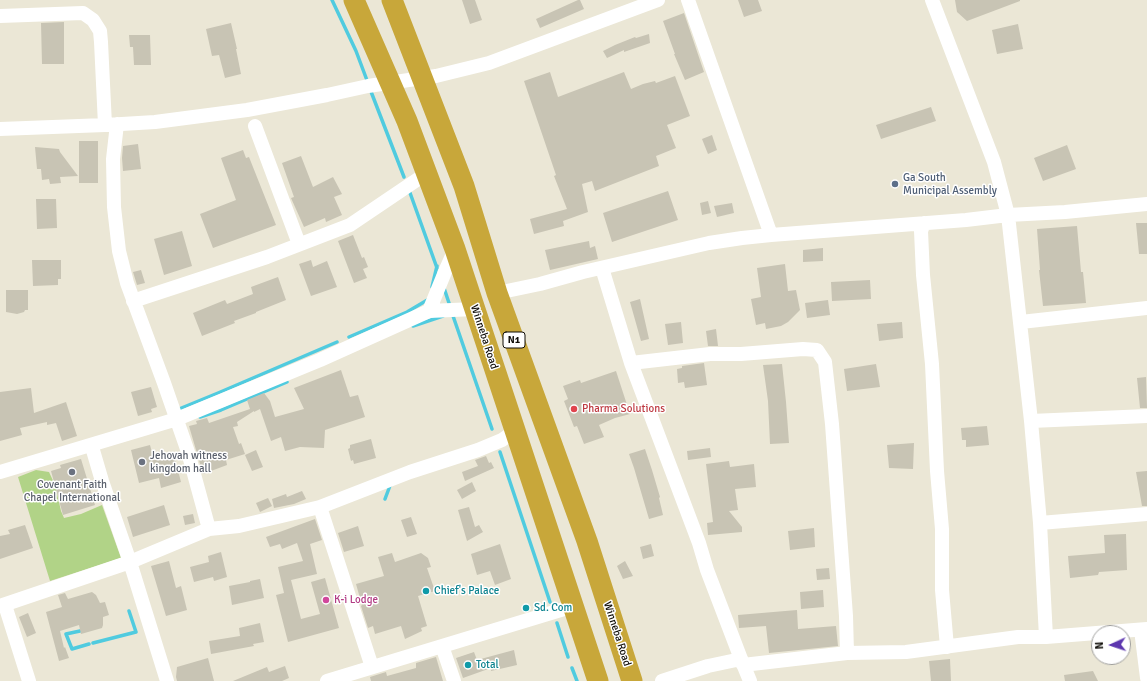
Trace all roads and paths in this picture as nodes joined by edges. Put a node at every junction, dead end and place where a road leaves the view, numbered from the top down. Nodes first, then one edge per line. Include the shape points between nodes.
1 (354, 0) edge
2 (392, 0) edge
3 (658, 0) edge
4 (688, 0) edge
5 (932, 0) edge
6 (0, 16) edge
7 (111, 125) junction
8 (255, 126) dead end
9 (0, 129) edge
10 (427, 173) junction
11 (1147, 204) edge
12 (1008, 215) junction
13 (924, 223) junction
14 (770, 235) junction
15 (299, 244) junction
16 (455, 249) junction
17 (602, 268) junction
18 (497, 293) junction
19 (133, 301) junction
20 (1147, 308) edge
21 (475, 309) junction
22 (429, 311) junction
23 (1021, 322) junction
24 (631, 363) junction
25 (1147, 416) edge
26 (177, 420) junction
27 (1031, 421) junction
28 (515, 431) junction
29 (90, 446) junction
30 (0, 472) edge
31 (320, 507) junction
32 (1147, 514) edge
33 (1040, 523) junction
34 (209, 529) junction
35 (130, 562) junction
36 (3, 605) edge
37 (574, 606) junction
38 (1144, 629) edge
39 (1046, 638) junction
40 (442, 646) junction
41 (947, 647) junction
42 (847, 653) junction
43 (742, 662) junction
44 (372, 667) junction
45 (1147, 678) edge
46 (29, 681) edge
47 (167, 681) edge
48 (327, 681) edge
49 (454, 681) edge
50 (598, 681) edge
51 (632, 681) edge
52 (662, 681) edge
53 (750, 681) edge

1 - 10 highway, Winneba Road / N1
2 - 18 highway, Winneba Road / N1 via 464,186
3 - 7 street via 489,63 436,76 368,86 247,110
4 - 14 street
5 - 12 street via 994,162
6 - 7 street via 83,13 93,20 100,31
7 - 9 street
7 - 19 street via 114,207 119,251
8 - 15 street
10 - 15 street via 350,225
10 - 16 highway, Winneba Road / N1
11 - 12 street
12 - 13 street
12 - 23 street
13 - 14 street
13 - 41 street via 921,231 923,275 932,364
14 - 17 street via 709,242
15 - 19 street
16 - 21 highway, Winneba Road / N1
16 - 22 street
17 - 18 street
17 - 24 street
18 - 51 highway, Winneba Road / N1 via 587,541
19 - 26 street
20 - 23 street
21 - 22 street
21 - 28 highway, Winneba Road / N1
22 - 26 street
23 - 27 street
24 - 42 street via 710,354 741,354 802,348 817,350 825,362 832,424
24 - 43 street
25 - 27 street
26 - 29 street
26 - 34 street
27 - 33 street
28 - 31 street via 502,440 478,450 404,474
28 - 37 highway, Winneba Road / N1
29 - 30 street
29 - 35 street
31 - 34 street via 239,526
31 - 44 street
32 - 33 street
33 - 39 street
34 - 35 street
35 - 36 street
35 - 47 street
36 - 46 street
37 - 40 street
37 - 50 highway, Winneba Road / N1
38 - 39 street
38 - 45 street
39 - 41 street via 1018,637
40 - 44 street
40 - 49 street
41 - 42 street via 906,652
42 - 43 street
43 - 52 street via 708,666
43 - 53 street
44 - 48 street

